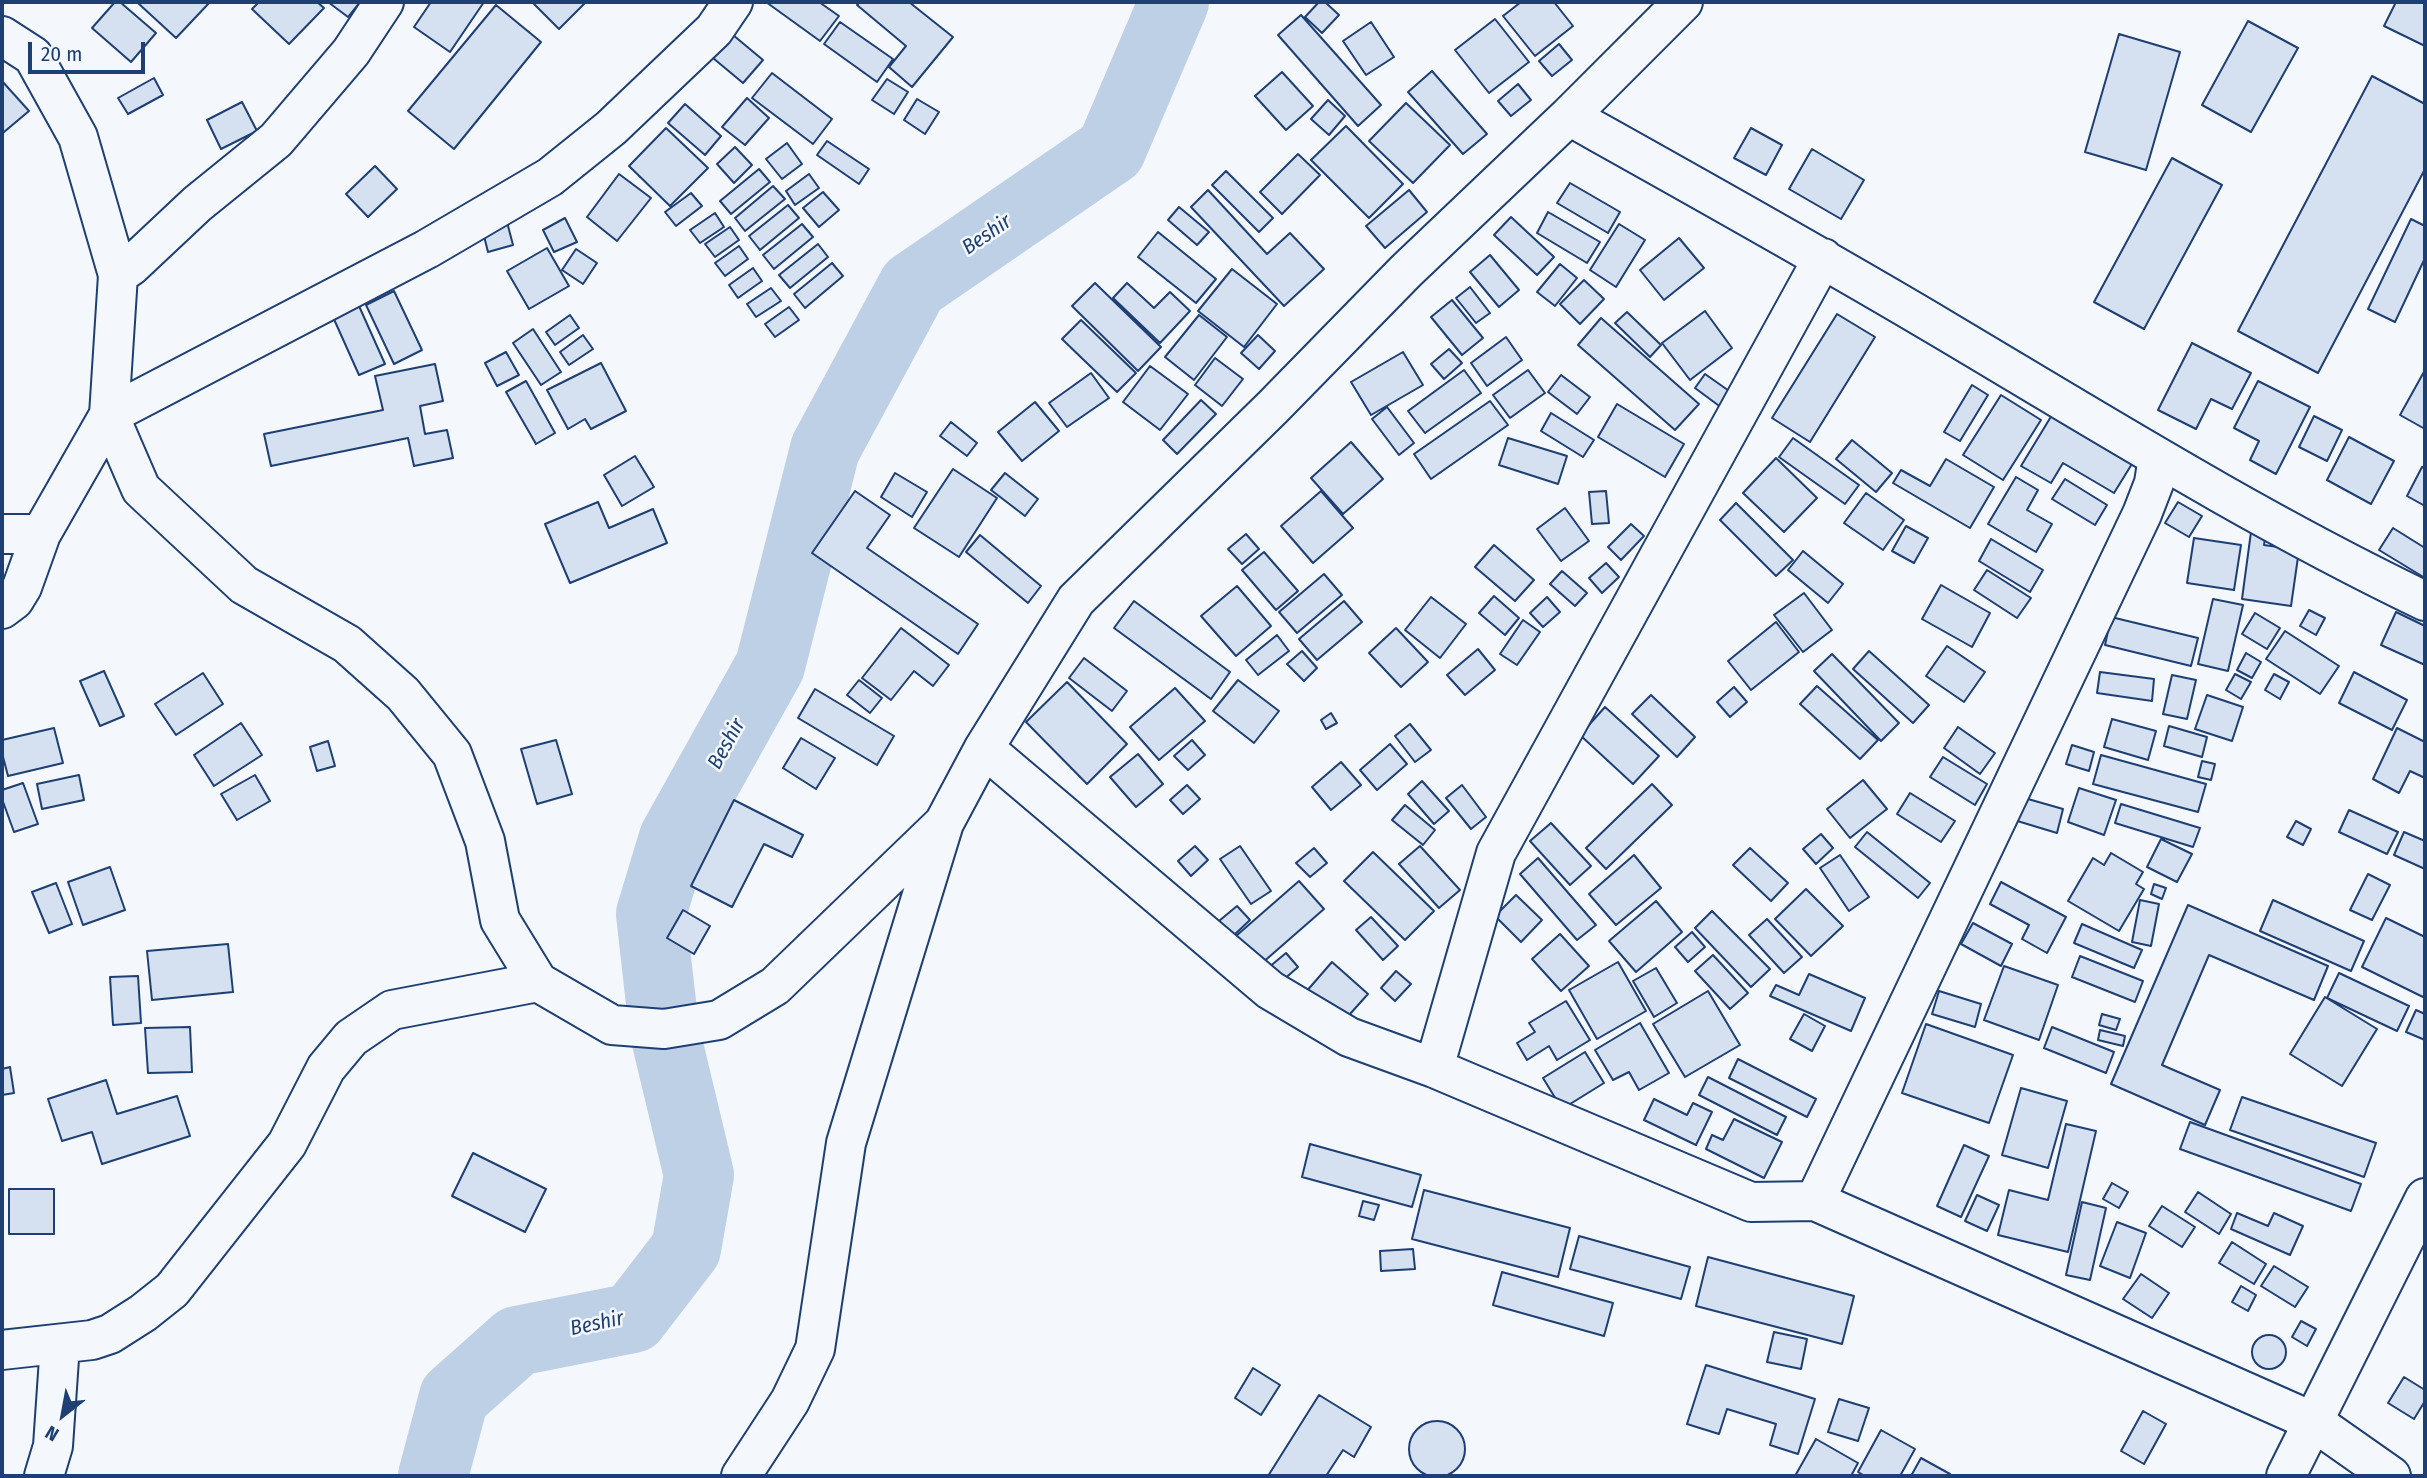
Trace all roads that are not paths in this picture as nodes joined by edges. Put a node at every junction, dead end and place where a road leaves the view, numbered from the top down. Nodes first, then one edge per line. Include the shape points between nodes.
1 (384, 2) edge
2 (733, 2) edge
3 (1683, 2) edge
4 (2, 36) edge
5 (1569, 116) junction
6 (1823, 258) junction
7 (118, 275) junction
8 (108, 415) junction
9 (2158, 457) junction
10 (2, 534) edge
11 (41, 534) junction
12 (2425, 601) edge
13 (2, 609) edge
14 (984, 748) junction
15 (944, 823) junction
16 (538, 982) junction
17 (1434, 1068) junction
18 (2425, 1198) edge
19 (1815, 1200) junction
20 (60, 1344) junction
21 (2, 1350) edge
22 (2314, 1422) junction
23 (44, 1476) edge
24 (741, 1476) edge
25 (2286, 1476) edge
26 (2391, 1476) edge

1 - 7 street via 351,52 276,140
2 - 8 street via 714,30 611,128 550,177 427,249
3 - 5 street
4 - 7 street via 33,56 78,137
5 - 6 street
5 - 14 street via 1406,271 1076,600
6 - 9 street
6 - 17 street via 1496,853
7 - 8 street
8 - 11 street
8 - 16 street via 141,489 244,585 347,644 403,694 452,754 485,841 500,920
9 - 12 street
9 - 19 street via 2142,514
10 - 11 street
11 - 13 street via 22,587
14 - 15 street
14 - 17 street via 1270,990 1349,1037
15 - 16 street via 775,986 719,1020 664,1029 612,1025
15 - 24 street via 846,1143 815,1349 790,1401
16 - 20 street via 392,1010 351,1038 326,1068 287,1144 172,1290 110,1334
17 - 19 street via 1751,1202
18 - 22 street
19 - 22 street
20 - 21 street
20 - 23 street via 53,1446
22 - 25 street
22 - 26 street

